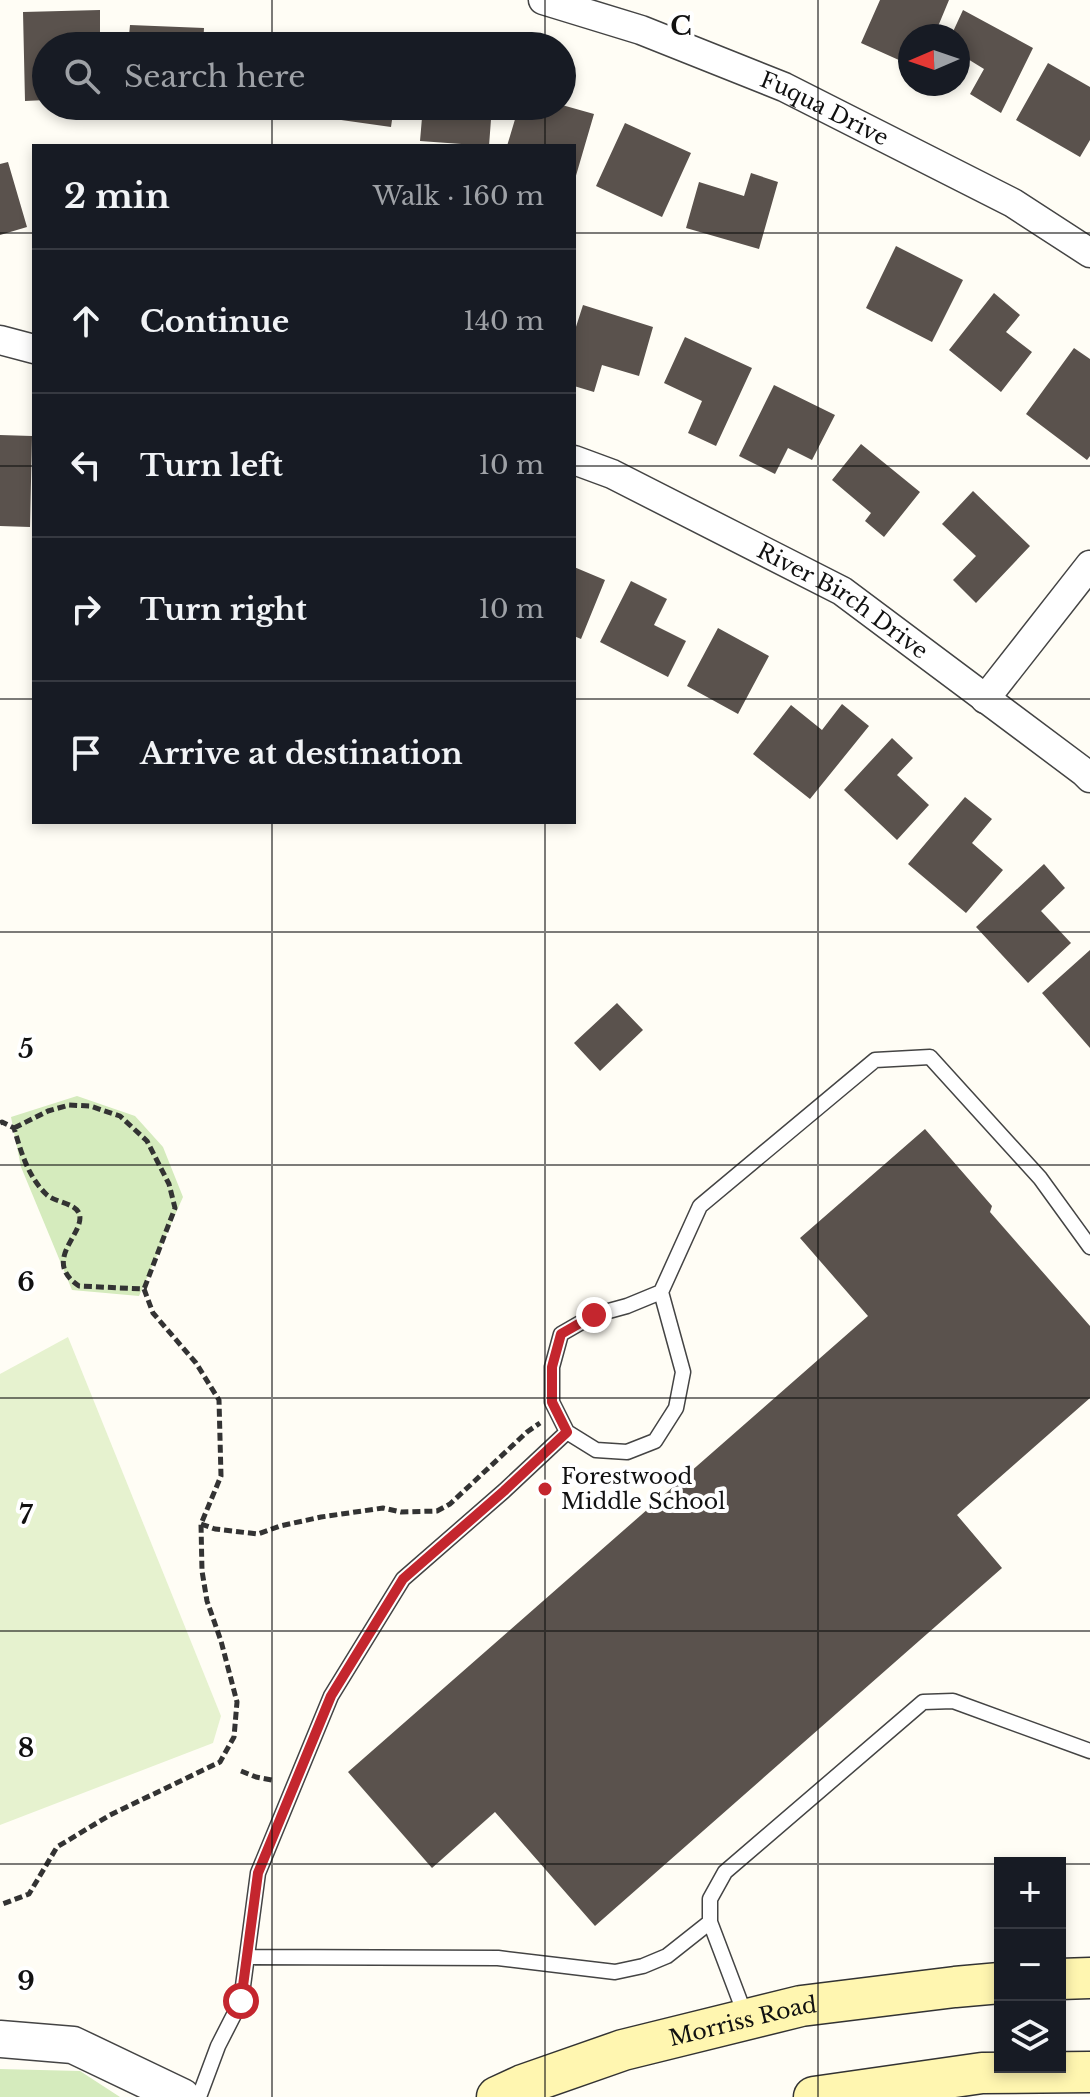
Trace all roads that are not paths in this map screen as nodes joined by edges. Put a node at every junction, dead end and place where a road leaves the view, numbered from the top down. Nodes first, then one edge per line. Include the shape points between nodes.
1 (543, 0) edge
2 (1090, 253) edge
3 (0, 340) edge
4 (32, 348) edge
5 (576, 461) edge
6 (1090, 565) edge
7 (985, 699) junction
8 (1090, 778) edge
9 (1090, 1247) edge
10 (661, 1292) junction
11 (567, 1432) junction
12 (1090, 1751) edge
13 (710, 1922) junction
14 (248, 1957) junction
15 (1090, 1978) edge
16 (1066, 1979) edge
17 (994, 1984) edge
18 (747, 2019) junction
19 (0, 2039) edge
20 (1078, 2076) edge
21 (884, 2092) edge
22 (182, 2097) edge
23 (199, 2097) edge
24 (497, 2097) edge
25 (814, 2097) edge

1 - 2 street, Fuqua Drive via 641,30 784,87 1013,203
3 - 4 street
5 - 7 street, River Birch Drive via 842,591
6 - 7 street
7 - 8 street, River Birch Drive
9 - 10 lane via 1040,1178 930,1057 875,1060 700,1206
10 - 11 lane via 594,1315 561,1334 552,1367 552,1402
10 - 11 lane via 683,1372 676,1408 655,1441 627,1452 596,1450
11 - 14 lane via 403,1579 331,1696 258,1873
12 - 13 lane via 953,1701 923,1702 725,1872 710,1899
13 - 14 lane via 667,1956 615,1972 498,1958
13 - 18 lane
14 - 23 lane via 241,2001
15 - 16 main road
17 - 18 main road, Morriss Road via 801,2006
18 - 24 main road, Morriss Road via 623,2050
19 - 22 street via 73,2045
20 - 21 main road via 982,2073
21 - 25 main road

